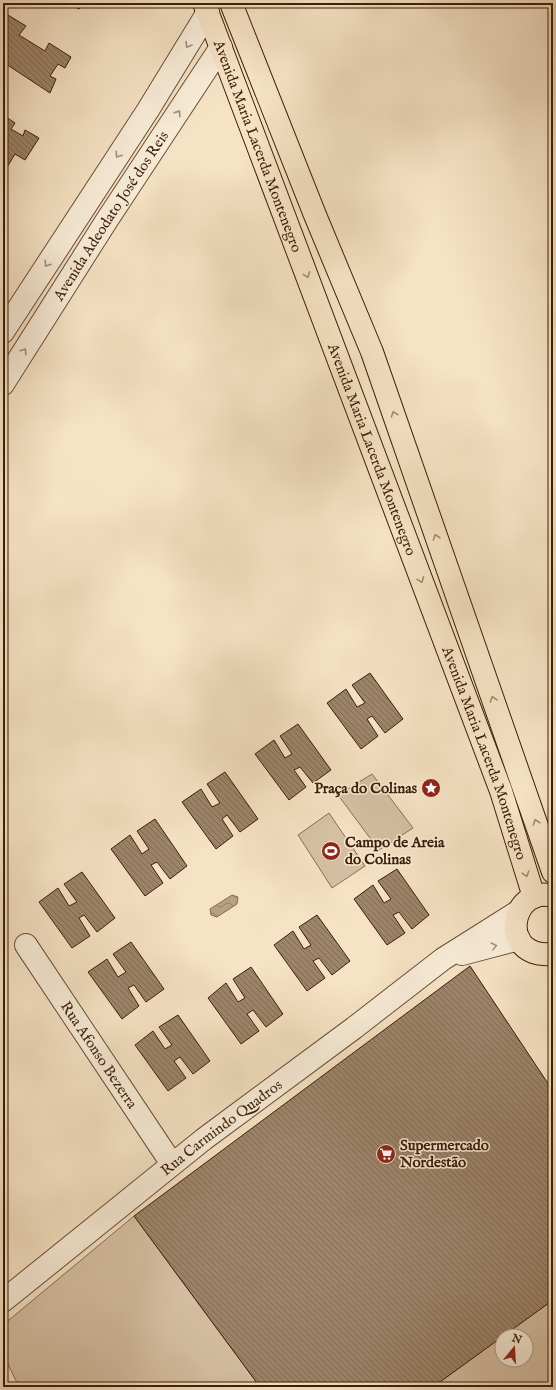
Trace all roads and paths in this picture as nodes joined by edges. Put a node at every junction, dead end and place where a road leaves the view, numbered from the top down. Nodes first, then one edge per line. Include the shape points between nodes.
1 (208, 6) edge
2 (239, 9) edge
3 (221, 47) junction
4 (86, 205) junction
5 (108, 220) junction
6 (3, 332) edge
7 (3, 384) edge
8 (553, 872) edge
9 (535, 902) edge
10 (519, 939) junction
11 (26, 945) dead end
12 (443, 959) junction
13 (549, 959) edge
14 (172, 1164) junction
15 (6, 1293) edge

1 - 3 main road, Avenida Maria Lacerda Montenegro
1 -> 4 street, Avenida Adeodato José dos Reis via 148,110
8 -> 2 main road, Avenida Maria Lacerda Montenegro via 372,352 315,215
5 -> 3 street, Avenida Adeodato José dos Reis
3 -> 9 main road, Avenida Maria Lacerda Montenegro via 501,791
4 - 5 street
4 -> 6 street, Avenida Adeodato José dos Reis
7 -> 5 street, Avenida Adeodato José dos Reis
9 - 10 main road via 516,920
9 - 12 street, Rua Carmindo Quadros
12 -> 10 street, Rua Carmindo Quadros
10 - 13 main road via 528,950
11 - 14 street, Rua Afonso Bezerra
12 - 14 street, Rua Carmindo Quadros
14 - 15 street, Rua Carmindo Quadros

